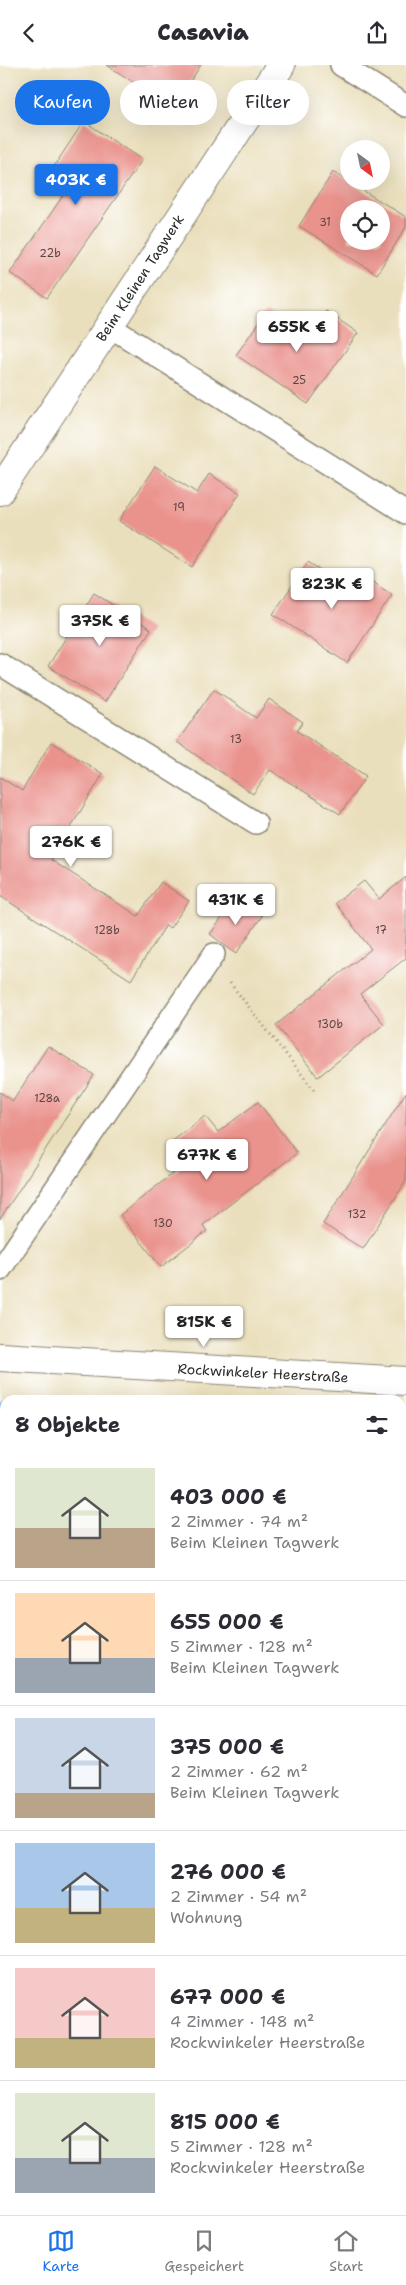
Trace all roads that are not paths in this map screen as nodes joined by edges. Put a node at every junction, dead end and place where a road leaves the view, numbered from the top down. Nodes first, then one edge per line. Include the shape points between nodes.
1 (281, 65) edge
2 (341, 65) edge
3 (406, 106) edge
4 (109, 326) junction
5 (0, 491) edge
6 (406, 513) edge
7 (0, 664) edge
8 (256, 823) dead end
9 (212, 957) road end
10 (0, 1270) edge
11 (0, 1357) edge
12 (406, 1381) edge

1 - 4 street, Beim Kleinen Tagwerk
2 - 3 lane
4 - 5 street, Beim Kleinen Tagwerk
4 - 6 lane
7 - 8 lane
9 - 10 lane
11 - 12 street, Rockwinkeler Heerstraße

